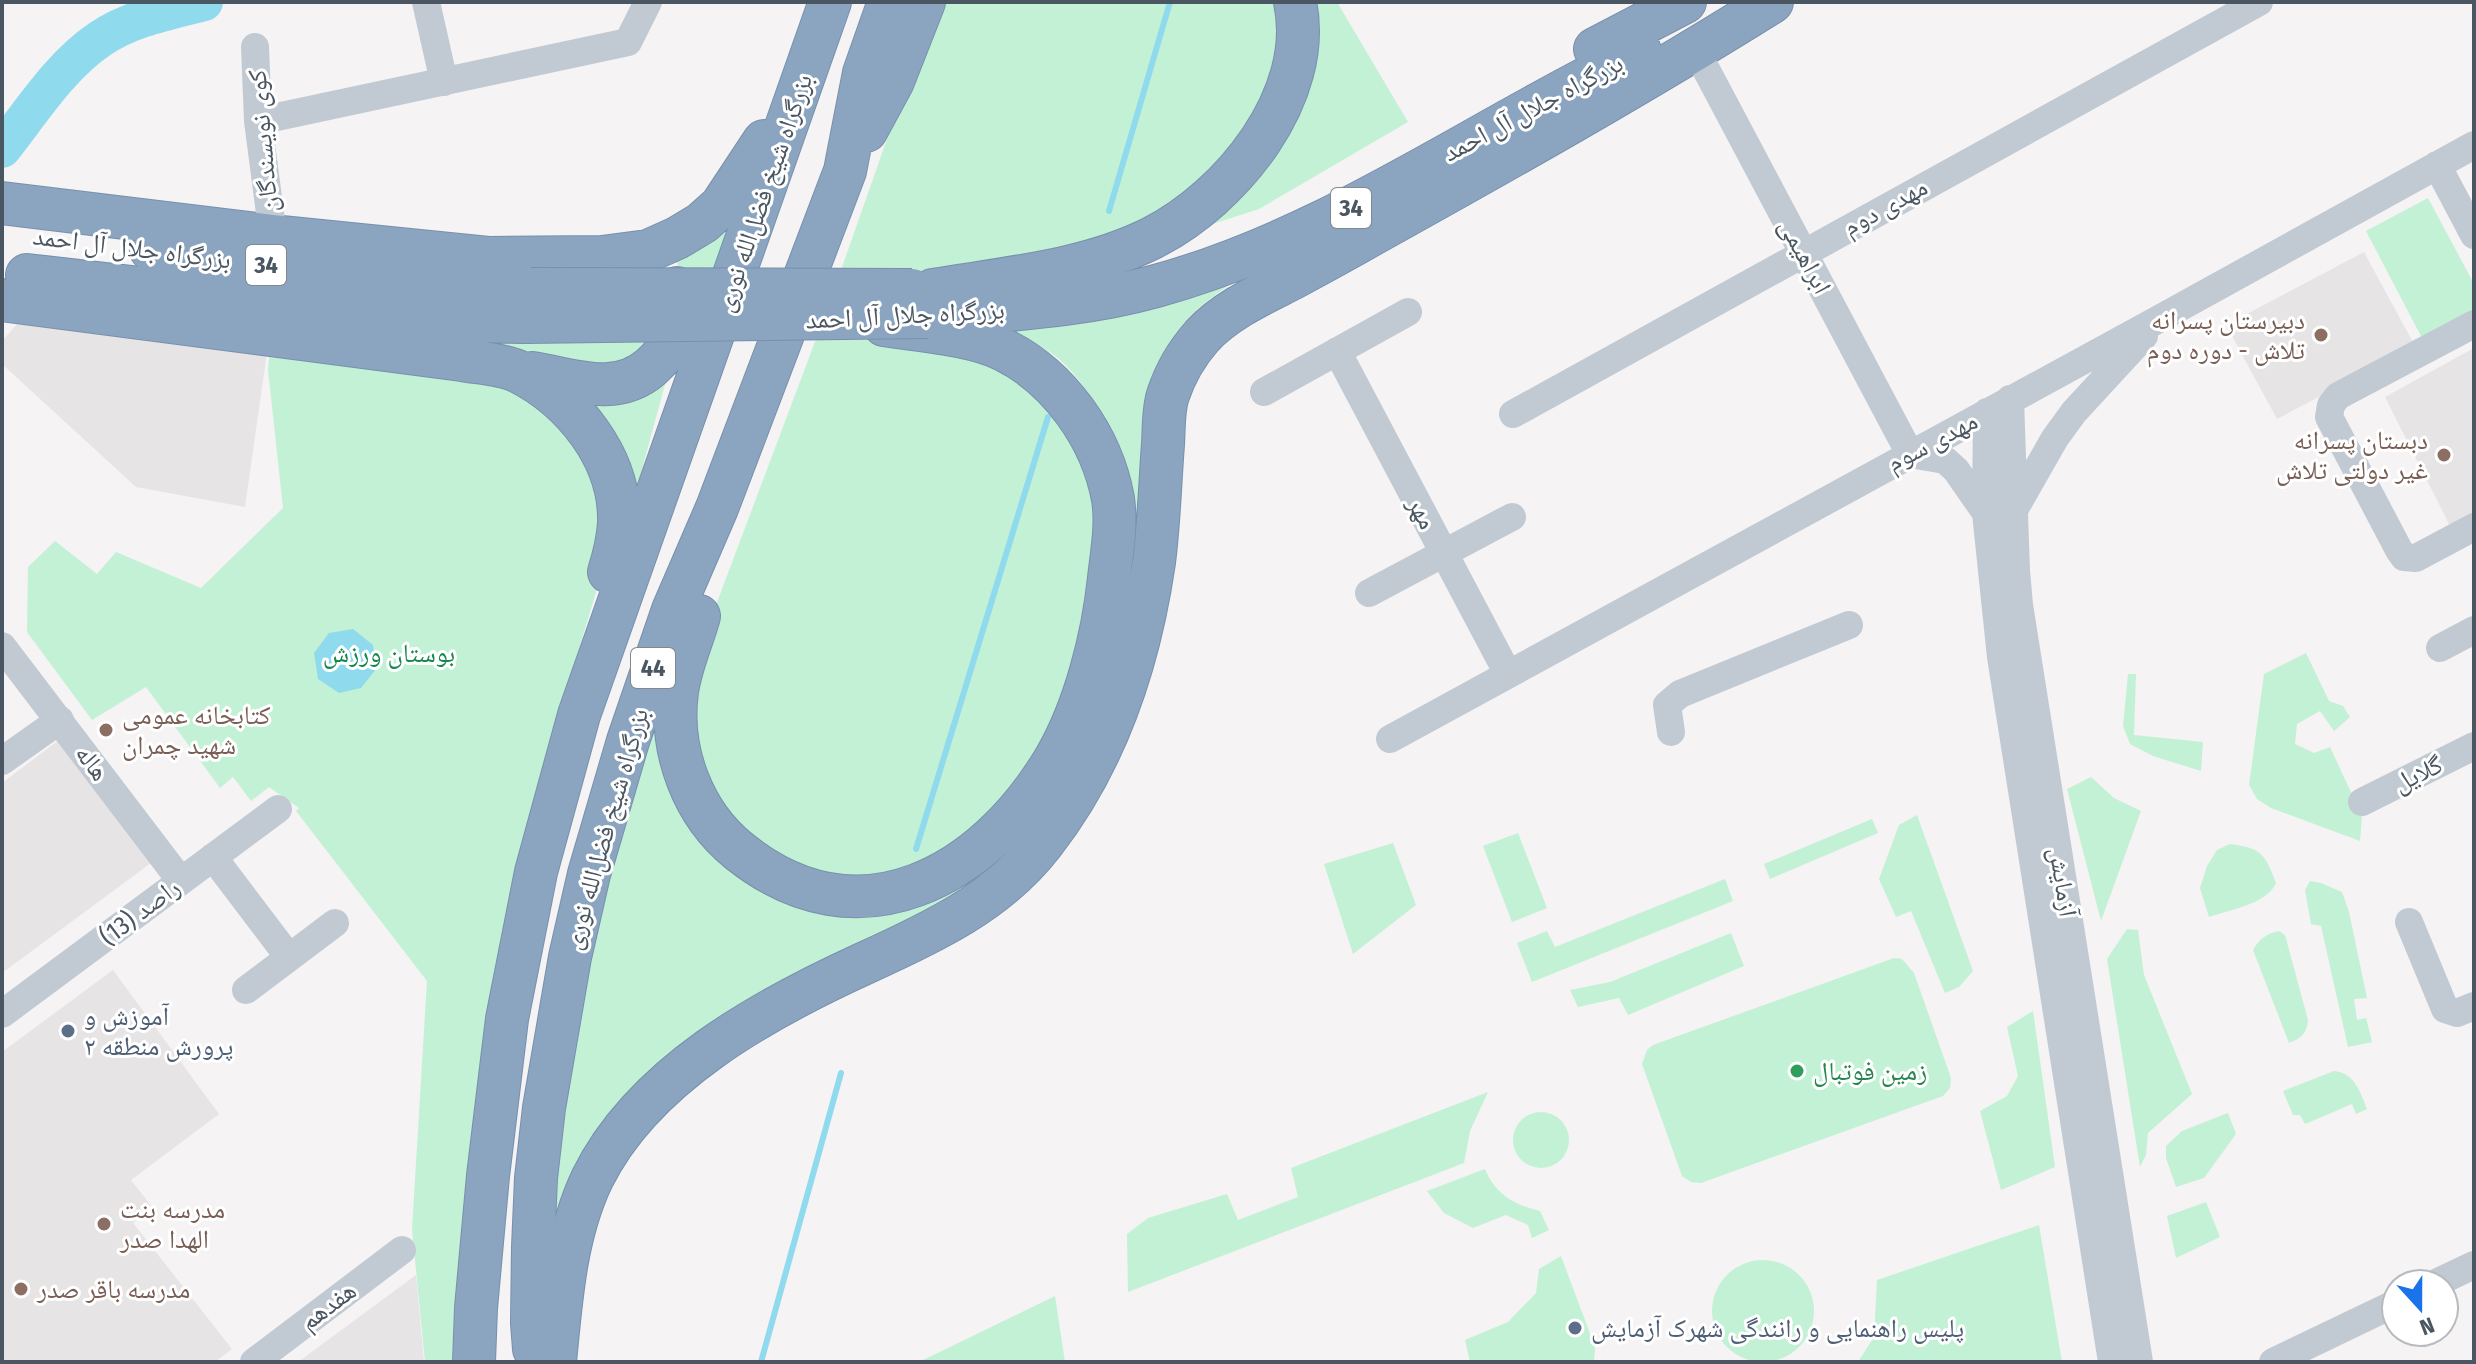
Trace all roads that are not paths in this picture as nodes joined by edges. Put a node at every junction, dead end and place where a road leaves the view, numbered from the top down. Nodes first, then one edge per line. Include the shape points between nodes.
1 (426, 2) edge
2 (648, 2) edge
3 (830, 2) edge
4 (889, 2) edge
5 (924, 2) edge
6 (1295, 2) edge
7 (1685, 2) edge
8 (1742, 2) edge
9 (1772, 2) edge
10 (2259, 2) edge
11 (255, 47) dead end
12 (1700, 58) dead end
13 (808, 68) junction
14 (444, 82) junction
15 (258, 121) junction
16 (2474, 145) edge
17 (2437, 165) junction
18 (845, 171) junction
19 (2, 203) edge
20 (2, 231) edge
21 (2474, 235) edge
22 (273, 236) junction
23 (648, 251) junction
24 (1803, 252) junction
25 (2, 272) edge
26 (2, 300) edge
27 (930, 304) junction
28 (528, 306) junction
29 (1408, 312) dead end
30 (855, 319) junction
31 (2159, 319) junction
32 (2474, 324) edge
33 (1337, 351) junction
34 (514, 370) junction
35 (1264, 392) dead end
36 (1999, 406) junction
37 (1513, 414) dead end
38 (1910, 454) junction
39 (717, 508) junction
40 (2000, 512) junction
41 (1512, 517) dead end
42 (2474, 527) edge
43 (1444, 553) junction
44 (1369, 593) dead end
45 (1849, 625) dead end
46 (2474, 630) edge
47 (2, 646) edge
48 (2440, 648) dead end
49 (1508, 674) junction
50 (579, 715) junction
51 (60, 720) junction
52 (1671, 732) dead end
53 (1390, 739) dead end
54 (2474, 746) edge
55 (2, 761) edge
56 (2362, 802) dead end
57 (278, 809) dead end
58 (213, 857) junction
59 (181, 881) junction
60 (2409, 922) dead end
61 (335, 923) dead end
62 (288, 956) junction
63 (246, 990) dead end
64 (2462, 1009) edge
65 (2, 1014) edge
66 (2113, 1192) junction
67 (2084, 1196) junction
68 (402, 1250) dead end
69 (2380, 1311) edge
70 (254, 1362) edge
71 (474, 1362) edge
72 (536, 1362) edge
73 (555, 1362) edge
74 (2112, 1362) edge
75 (2139, 1362) edge
76 (2273, 1362) edge

1 - 14 street
2 - 14 street via 628,42
3 - 13 highway, بزرگراه شیخ فضل‌الله نوری / 44
4 - 18 highway, بزرگراه شیخ فضل‌الله نوری / 44 via 864,73
5 - 18 highway via 893,81
6 - 27 highway via 1290,83 1275,120 1220,189 1153,238
7 - 27 highway, بزرگراه جلال آل احمد / 34 via 1298,207 1198,246 1103,272 1003,286
8 - 27 highway, بزرگراه جلال آل احمد / 34 via 1257,252 1154,287 1050,307
9 - 73 highway via 1450,191 1255,298 1205,333 1184,359 1167,399 1154,562 1132,667 1092,769 1065,813 999,889 937,930 742,1026 669,1081 640,1112 593,1177 583,1203 563,1285
10 - 24 street, مهدی دوم
11 - 15 street, کوی نویسندگان
12 - 24 street, ابراهیمی
13 - 23 highway via 721,206 702,223
13 - 50 highway, بزرگراه شیخ فضل‌الله نوری / 44
14 - 15 street
15 - 22 street, کوی نویسندگان
16 - 17 street, مهدی سوم
17 - 21 street
17 - 31 street, مهدی سوم
18 - 39 highway, بزرگراه شیخ فضل‌الله نوری / 44
19 - 22 highway
20 - 28 highway, بزرگراه جلال آل احمد / 34 via 443,285
22 - 23 highway via 488,258
23 - 34 highway via 670,269 680,296 680,320 658,360 616,385
24 - 37 street, مهدی دوم
24 - 38 street, ابراهیمی
25 - 28 highway, بزرگراه جلال آل احمد / 34 via 430,320
26 - 34 highway
27 - 28 highway, بزرگراه جلال آل احمد / 34, bridge
27 - 30 highway, بزرگراه جلال آل احمد / 34, bridge
28 - 30 highway, بزرگراه جلال آل احمد / 34, bridge
29 - 33 street
30 - 39 highway, bridge via 1003,350 1043,377 1076,412 1103,460 1115,519 1096,654 1056,758 990,841 911,888 854,896 792,884 725,840 685,776 677,730 677,691 699,616
31 - 36 street, مهدی سوم
31 - 40 street via 2074,412
32 - 42 street via 2338,396 2331,405 2331,423 2404,557 2416,558
33 - 35 street
33 - 43 street, مهر
34 - 50 highway via 560,399 586,428 605,461 617,501 615,550
36 - 38 street, مهدی سوم
36 - 40 street, آزمایش
38 - 40 street via 1945,460
38 - 49 street, مهدی سوم
39 - 72 highway, بزرگراه شیخ فضل‌الله نوری / 44 via 673,610 628,741 570,957 536,1178
40 - 66 street, آزمایش
40 - 67 street, آزمایش via 2003,672
41 - 43 street
43 - 44 street
43 - 49 street, مهر
45 - 52 street via 1680,694 1667,705
46 - 48 street
47 - 51 street, هاله
49 - 53 street, مهدی سوم
50 - 71 highway, بزرگراه شیخ فضل‌الله نوری / 44 via 536,872 507,1019
51 - 55 street
51 - 59 street, هاله
54 - 56 street, گلایل
57 - 58 street, راصد (13)
58 - 59 street, راصد (13)
58 - 62 street
59 - 65 street, راصد (13)
60 - 64 street via 2441,1003
61 - 62 street
62 - 63 street
66 - 67 street
66 - 75 street, آزمایش
67 - 74 street, آزمایش
68 - 70 street, هفدهم
69 - 76 street

